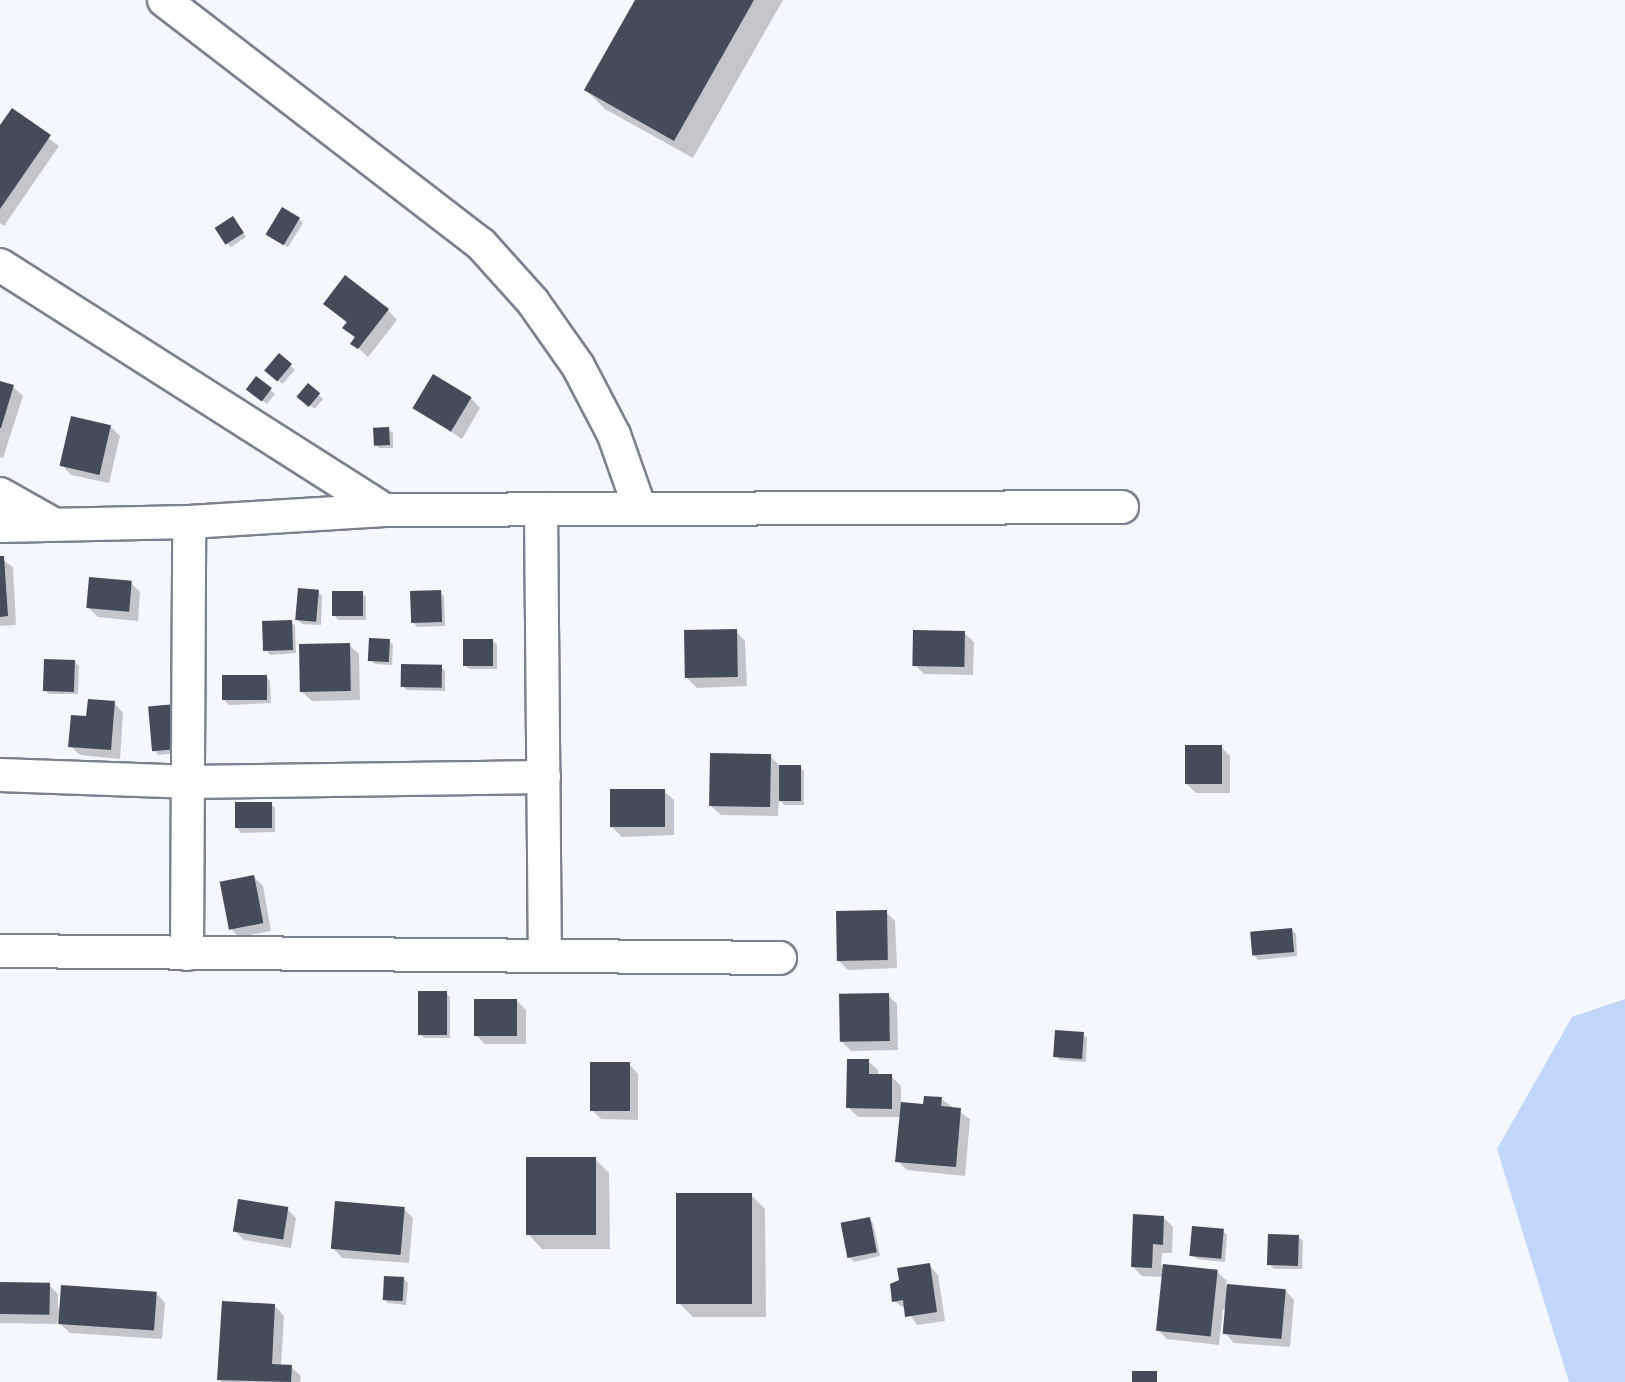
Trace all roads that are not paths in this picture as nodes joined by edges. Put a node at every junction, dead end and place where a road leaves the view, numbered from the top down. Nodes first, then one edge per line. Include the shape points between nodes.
1 (164, 0) edge
2 (0, 265) edge
3 (0, 494) edge
4 (1122, 507) dead end
5 (541, 509) junction
6 (640, 509) junction
7 (385, 510) junction
8 (189, 522) junction
9 (54, 524) junction
10 (0, 526) edge
11 (0, 775) edge
12 (544, 777) junction
13 (187, 782) junction
14 (0, 951) edge
15 (187, 954) junction
16 (545, 956) junction
17 (780, 958) dead end

1 - 6 street via 481,244 533,302 578,366 614,435
2 - 7 street
3 - 9 street
4 - 6 street
5 - 6 street
5 - 7 street
5 - 12 street
7 - 8 street
8 - 9 street
8 - 13 street
9 - 10 street
11 - 13 street
12 - 13 street
12 - 16 street
13 - 15 street
14 - 15 street
15 - 16 street
16 - 17 street

